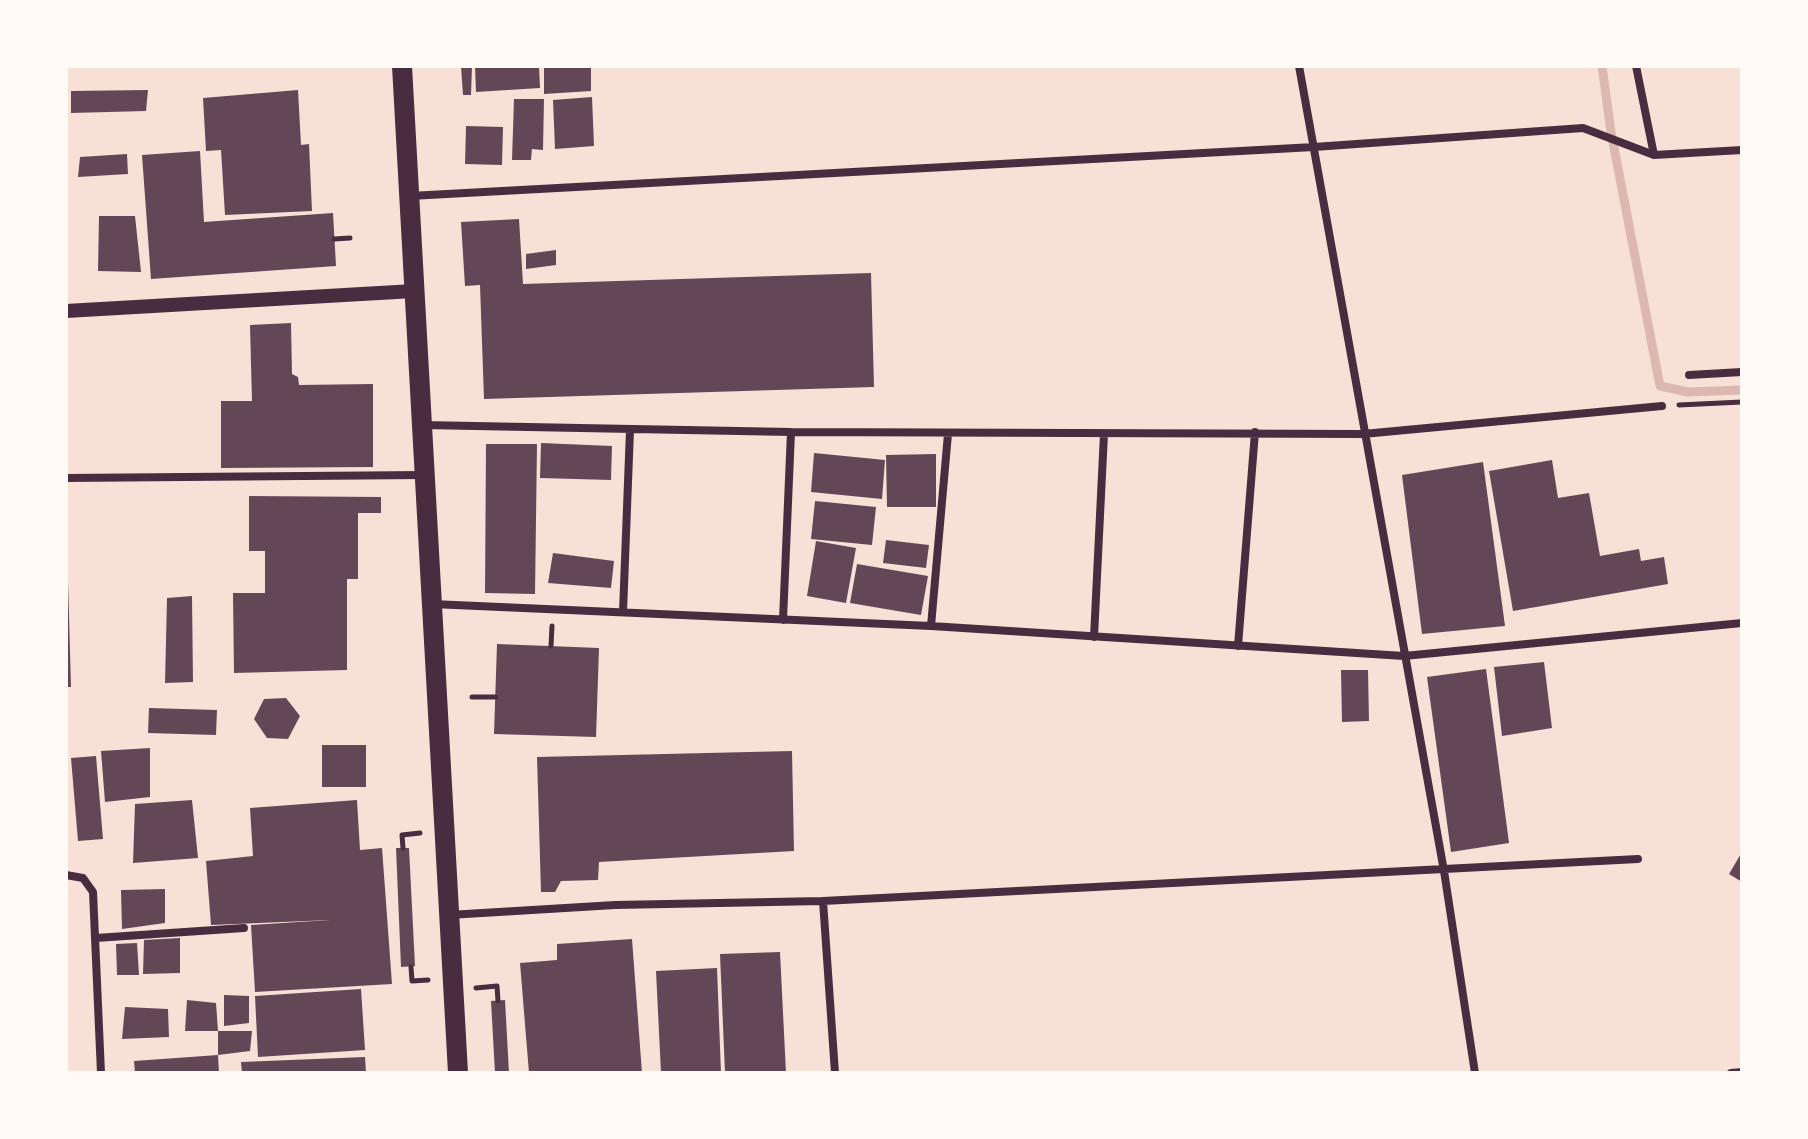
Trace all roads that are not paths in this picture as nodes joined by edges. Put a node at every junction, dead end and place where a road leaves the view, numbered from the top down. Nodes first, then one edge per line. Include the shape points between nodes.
1 (402, 66) edge
2 (1299, 66) edge
3 (1636, 66) edge
4 (1314, 147) junction
5 (1742, 150) edge
6 (1650, 154) junction
7 (409, 196) junction
8 (414, 291) junction
9 (66, 311) edge
10 (1742, 372) edge
11 (1689, 375) dead end
12 (1662, 406) road end
13 (421, 425) junction
14 (630, 430) junction
15 (791, 432) junction
16 (1255, 432) junction
17 (948, 434) junction
18 (1104, 434) junction
19 (1363, 434) junction
20 (424, 475) junction
21 (66, 478) edge
22 (431, 604) junction
23 (623, 612) junction
24 (783, 620) junction
25 (1742, 623) edge
26 (931, 626) junction
27 (1094, 637) junction
28 (1238, 646) junction
29 (1404, 656) junction
30 (1638, 859) dead end
31 (1444, 871) junction
32 (66, 875) edge
33 (823, 901) junction
34 (448, 915) junction
35 (244, 928) dead end
36 (96, 938) junction
37 (1742, 1072) edge
38 (101, 1073) edge
39 (458, 1073) edge
40 (835, 1073) edge
41 (1475, 1073) edge
42 (1731, 1073) edge

1 - 7 main road
2 - 4 street
3 - 6 street
4 - 6 street via 1583,128
4 - 7 street
4 - 19 street
5 - 6 street
7 - 8 main road
8 - 9 street
8 - 13 main road
10 - 11 street
12 - 19 street
13 - 14 street
13 - 20 main road
14 - 15 street
14 - 23 street
15 - 17 street
15 - 24 street
16 - 18 street
16 - 19 street
16 - 28 street
17 - 18 street
17 - 26 street
18 - 27 street
19 - 29 street
20 - 21 street
20 - 22 main road
22 - 23 street
22 - 34 main road
23 - 24 street
24 - 26 street
25 - 29 street
26 - 27 street
27 - 28 street
28 - 29 street
29 - 31 street
30 - 31 street
31 - 33 street
31 - 41 street
32 - 36 street via 83,878 93,892
33 - 34 street
33 - 40 street
34 - 39 main road
35 - 36 street
36 - 38 street
37 - 42 street

